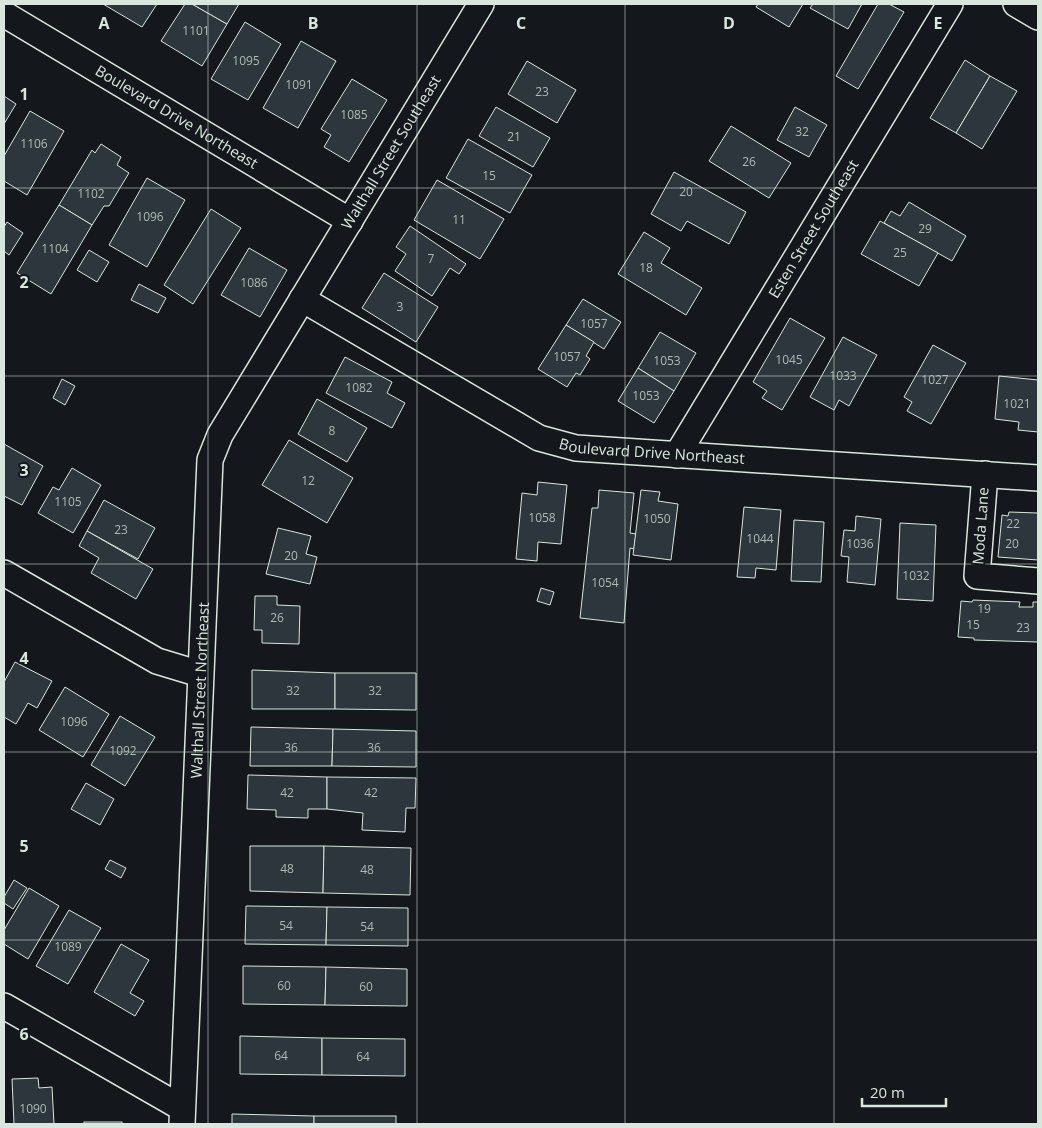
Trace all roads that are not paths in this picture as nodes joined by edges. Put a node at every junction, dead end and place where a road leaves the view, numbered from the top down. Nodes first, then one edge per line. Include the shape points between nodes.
1 (481, 4) edge
2 (950, 4) edge
3 (1016, 4) edge
4 (4, 14) edge
5 (1038, 17) edge
6 (350, 220) junction
7 (302, 299) junction
8 (677, 455) junction
9 (985, 474) junction
10 (1038, 478) edge
11 (4, 573) edge
12 (1038, 581) edge
13 (200, 674) junction
14 (4, 1006) edge
15 (182, 1116) edge

1 - 6 street, Walthall Street Southeast
2 - 8 street, Esten Street Southeast
3 - 5 street
4 - 6 street, Boulevard Drive Northeast
6 - 7 street, Walthall Street Southeast
7 - 8 street, Boulevard Drive Northeast via 538,438 576,448
7 - 13 street, Walthall Street Northeast via 220,435 210,460
8 - 9 street, Boulevard Drive Northeast
9 - 10 street, Boulevard Drive Northeast
9 - 12 street, Moda Lane via 977,576
11 - 13 street via 157,661
13 - 15 street, Walthall Street Northeast
14 - 15 street

